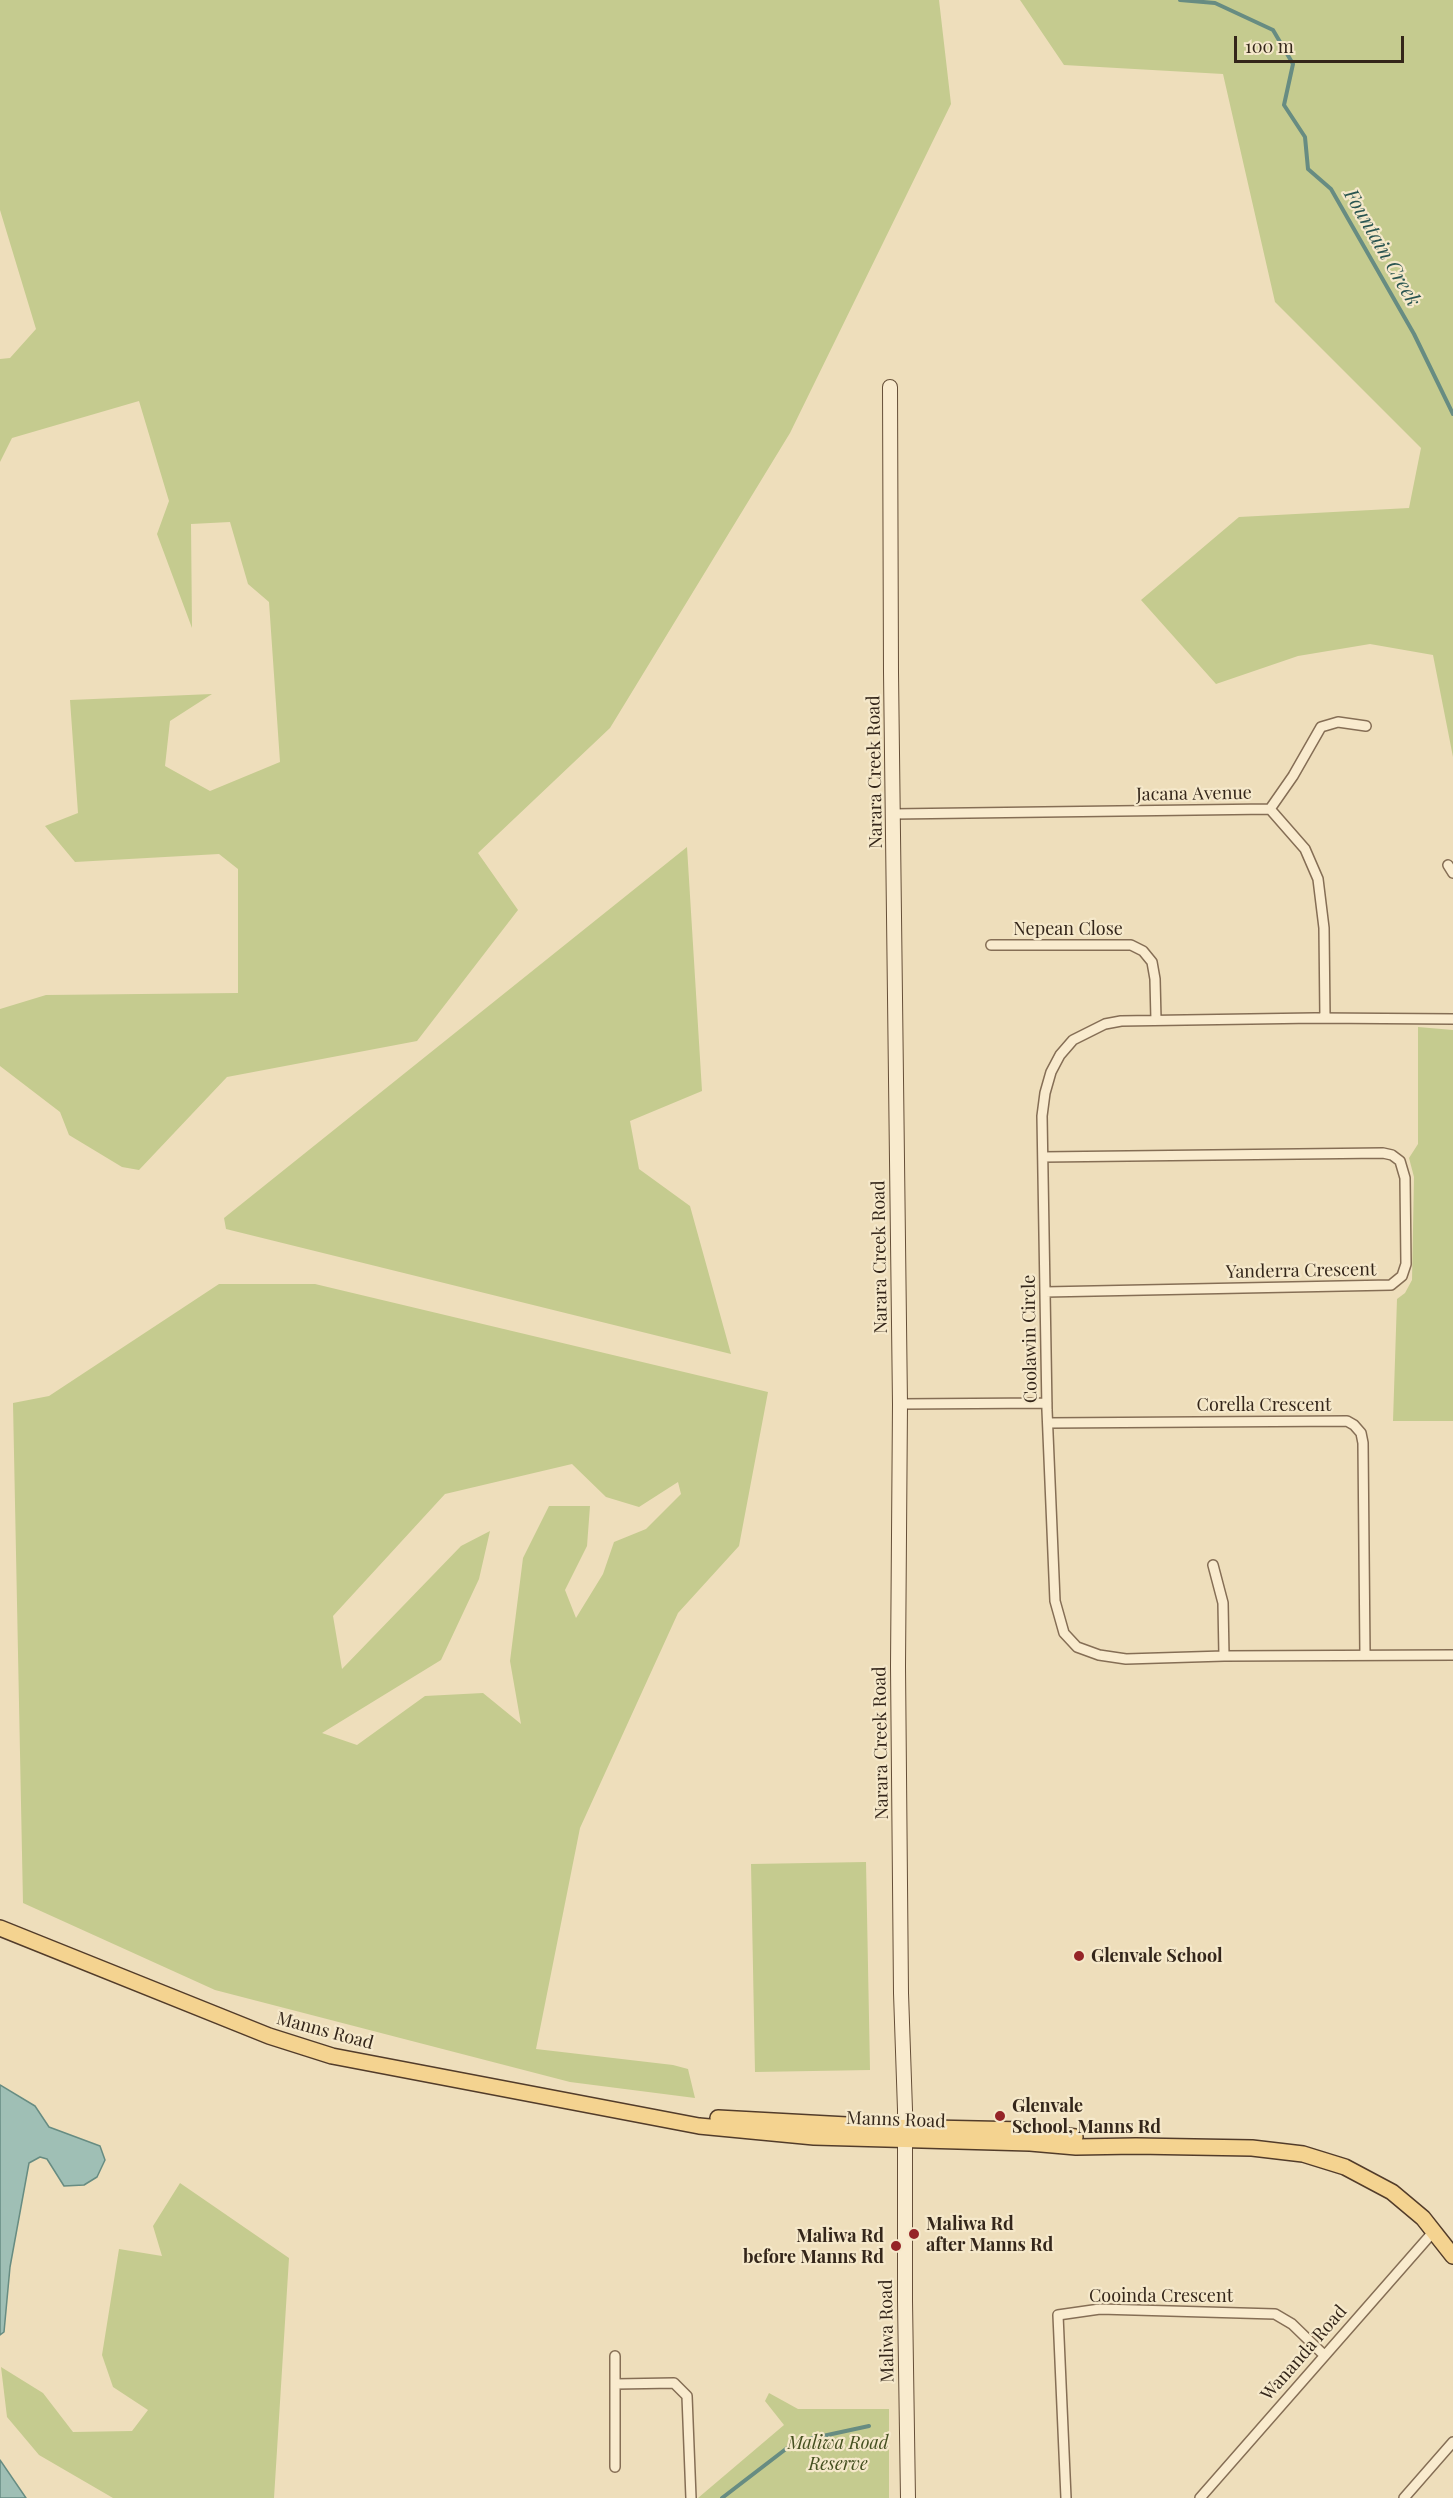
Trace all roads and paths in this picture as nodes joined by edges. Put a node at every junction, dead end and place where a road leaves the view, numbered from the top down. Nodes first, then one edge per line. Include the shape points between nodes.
1 (890, 387) dead end
2 (1366, 726) dead end
3 (1270, 809) junction
4 (893, 814) junction
5 (991, 945) dead end
6 (1325, 1017) junction
7 (1453, 1019) edge
8 (1156, 1020) junction
9 (1043, 1157) junction
10 (1045, 1292) junction
11 (1047, 1403) junction
12 (900, 1404) junction
13 (1048, 1423) junction
14 (1213, 1565) dead end
15 (1365, 1655) junction
16 (1453, 1655) edge
17 (1224, 1656) junction
18 (0, 1928) edge
19 (905, 2134) junction
20 (1434, 2231) junction
21 (1453, 2256) edge
22 (1324, 2355) junction
23 (615, 2356) dead end
24 (616, 2384) junction
25 (1453, 2442) edge
26 (615, 2467) dead end
27 (691, 2498) edge
28 (908, 2498) edge
29 (1066, 2498) edge
30 (1200, 2498) edge
31 (1404, 2498) edge

1 - 4 street, Narara Creek Road
2 - 3 street via 1338,722 1321,727
3 - 4 street, Jacana Avenue
3 - 6 street, Jacana Avenue via 1305,849 1318,879 1324,928
4 - 12 street, Narara Creek Road
5 - 8 street, Nepean Close via 1131,945 1152,962
6 - 7 street, Coolawin Circle
6 - 8 street, Coolawin Circle
8 - 9 street, Coolawin Circle via 1105,1024 1073,1040 1060,1054 1045,1093
9 - 10 street, Coolawin Circle
9 - 10 street, Yanderra Crescent via 1383,1153 1400,1161 1405,1178 1406,1264 1402,1276 1391,1285
10 - 11 street, Coolawin Circle
11 - 12 street
11 - 13 street, Coolawin Circle
12 - 19 street, Narara Creek Road via 898,1676
13 - 15 street, Corella Crescent via 1347,1421 1354,1425 1363,1443
13 - 17 street, Coolawin Circle via 1055,1601 1064,1633 1077,1647 1126,1659
14 - 17 street via 1223,1603
15 - 16 street, Coolawin Circle
15 - 17 street, Coolawin Circle
18 - 19 main road, Manns Road via 269,2036 332,2056 655,2117 700,2116
19 - 20 main road, Manns Road via 1025,2130 1136,2145 1272,2149 1317,2157 1377,2182
19 - 28 street, Maliwa Road
20 - 21 main road, Manns Road
20 - 22 street, Wananda Road
22 - 29 street, Cooinda Crescent via 1292,2324 1275,2314 1100,2309 1058,2315
22 - 30 street, Wananda Road
23 - 24 street
24 - 26 street
24 - 27 street via 674,2383 687,2396
25 - 31 street

